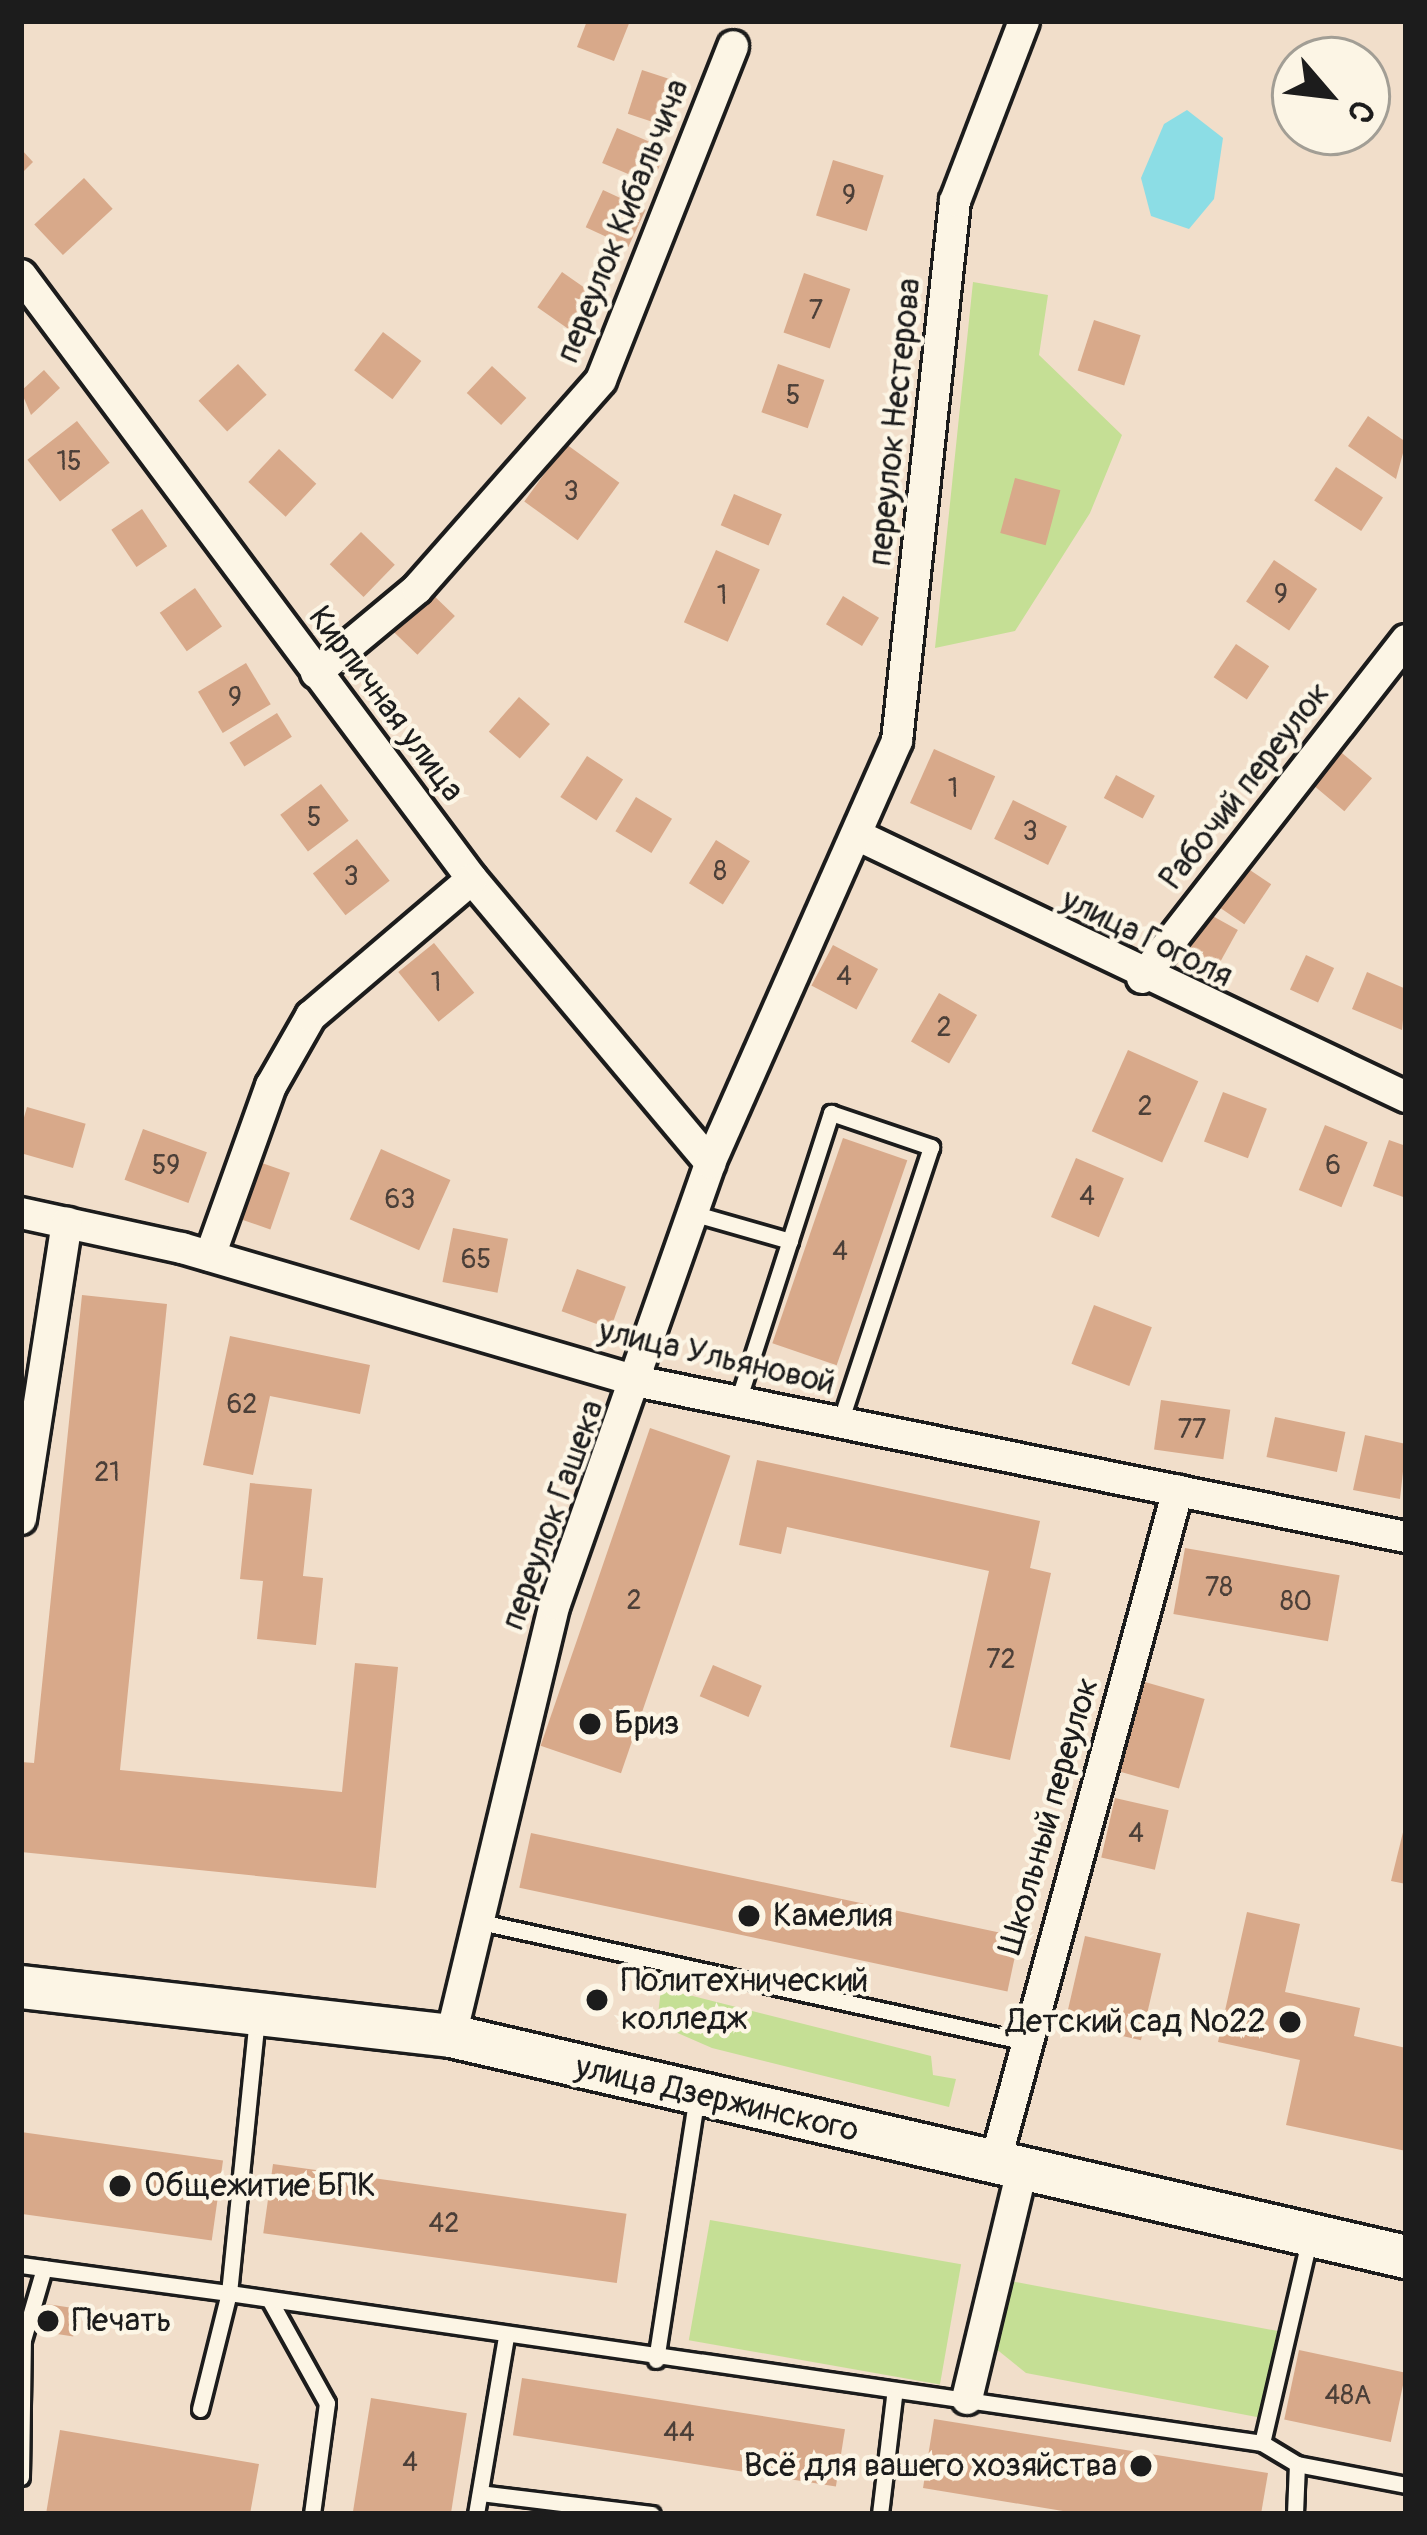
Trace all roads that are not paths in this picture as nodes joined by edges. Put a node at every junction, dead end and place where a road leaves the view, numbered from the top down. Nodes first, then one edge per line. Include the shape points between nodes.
1 (1024, 21) edge
2 (733, 46) dead end
3 (21, 275) edge
4 (1406, 640) edge
5 (316, 673) junction
6 (861, 837) junction
7 (472, 878) junction
8 (1142, 978) junction
9 (1406, 1096) edge
10 (710, 1163) junction
11 (692, 1213) junction
12 (21, 1214) edge
13 (68, 1223) junction
14 (790, 1241) junction
15 (210, 1256) junction
16 (640, 1382) junction
17 (738, 1402) junction
18 (840, 1422) junction
19 (1178, 1490) junction
20 (21, 1520) edge
21 (1406, 1537) edge
22 (476, 1921) junction
23 (21, 1987) edge
24 (258, 2012) junction
25 (451, 2036) junction
26 (1022, 2041) junction
27 (698, 2095) junction
28 (1008, 2167) junction
29 (1310, 2236) junction
30 (1406, 2257) edge
31 (21, 2265) edge
32 (44, 2268) junction
33 (229, 2293) junction
34 (269, 2299) junction
35 (506, 2336) junction
36 (656, 2360) junction
37 (894, 2396) junction
38 (967, 2399) junction
39 (200, 2408) dead end
40 (1262, 2443) junction
41 (1297, 2464) junction
42 (21, 2477) edge
43 (1406, 2485) edge
44 (480, 2493) junction
45 (312, 2514) edge
46 (476, 2514) edge
47 (652, 2514) edge
48 (880, 2514) edge
49 (1295, 2514) edge

1 - 6 street, переулок Нестерова via 955,201 897,741
2 - 5 street, переулок Кибальчича via 601,380 417,589
3 - 5 street, Кирпичная улица
4 - 8 street, Рабочий переулок
5 - 7 street, Кирпичная улица
6 - 8 street, улица Гоголя
6 - 10 street, переулок Гашека via 775,1000
7 - 10 street, Кирпичная улица
7 - 15 street via 311,1016 271,1086
8 - 9 street, улица Гоголя
10 - 11 street, переулок Гашека
11 - 14 lane
11 - 16 street, переулок Гашека
12 - 13 street, улица Ульяновой
13 - 15 street, улица Ульяновой
13 - 20 street
14 - 17 lane
14 - 18 lane via 831,1113 931,1147
15 - 16 street, улица Ульяновой
16 - 17 street, улица Ульяновой
16 - 22 street, переулок Гашека via 556,1604
17 - 18 street, улица Ульяновой
18 - 19 street, улица Ульяновой
19 - 21 street, улица Ульяновой
19 - 26 street, Школьный переулок
22 - 25 street, переулок Гашека
22 - 26 lane
23 - 24 main road, улица Дзержинского
24 - 25 main road, улица Дзержинского
24 - 33 lane
25 - 27 main road, улица Дзержинского
26 - 28 street, Школьный переулок
27 - 28 main road, улица Дзержинского
27 - 36 lane
28 - 29 main road, улица Дзержинского
28 - 38 street, Школьный переулок
29 - 30 main road, улица Дзержинского
29 - 40 lane
31 - 32 lane
32 - 33 lane
32 - 42 lane via 23,2341
33 - 34 lane
33 - 39 lane
34 - 35 lane
34 - 45 lane via 328,2403
35 - 36 lane
35 - 44 lane
36 - 37 lane
37 - 38 lane
37 - 48 lane
38 - 40 lane
40 - 41 lane
41 - 43 lane
41 - 49 lane
44 - 46 lane
44 - 47 lane

